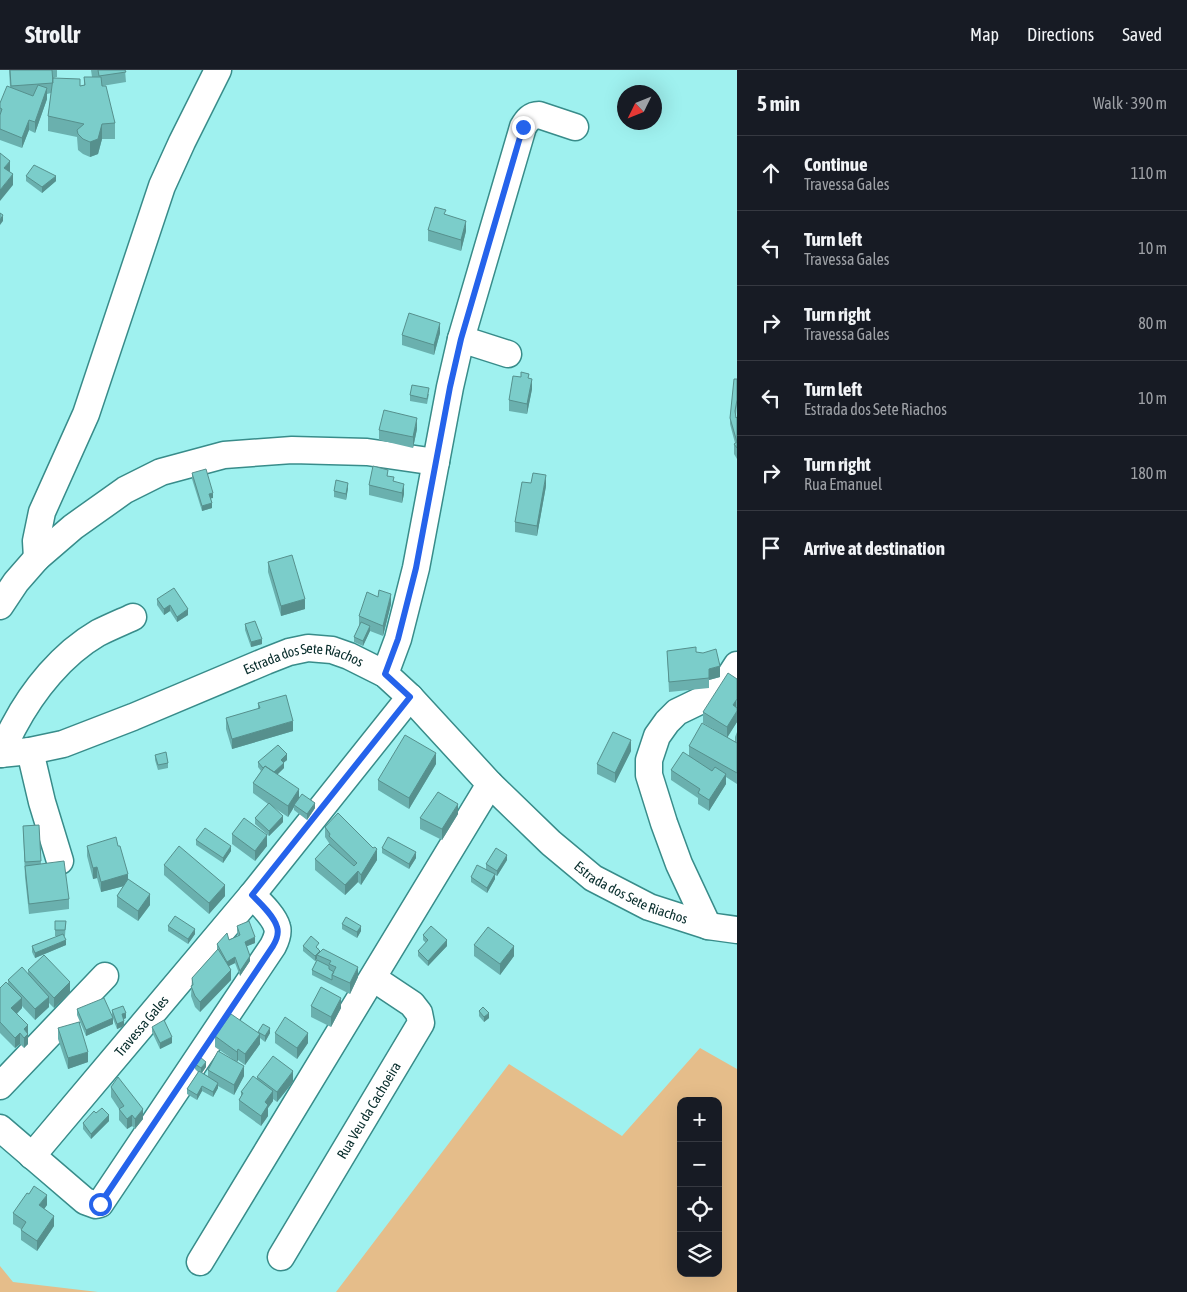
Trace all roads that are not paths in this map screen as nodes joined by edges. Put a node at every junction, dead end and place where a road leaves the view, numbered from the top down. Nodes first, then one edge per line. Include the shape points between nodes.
1 (218, 70) edge
2 (575, 126) dead end
3 (461, 339) junction
4 (508, 354) dead end
5 (436, 462) junction
6 (38, 558) junction
7 (0, 606) edge
8 (133, 617) dead end
9 (737, 665) edge
10 (385, 674) junction
11 (410, 697) junction
12 (30, 751) junction
13 (0, 754) edge
14 (490, 784) junction
15 (60, 861) edge
16 (252, 895) junction
17 (708, 926) junction
18 (737, 930) edge
19 (105, 976) dead end
20 (373, 978) junction
21 (0, 1086) edge
22 (0, 1128) edge
23 (32, 1156) junction
24 (281, 1257) dead end
25 (200, 1262) dead end

1 - 6 street via 162,186 86,414 42,512 36,541
2 - 3 street via 533,115 523,127
3 - 4 street
3 - 5 street
5 - 6 street via 367,452 292,450 224,455 161,472 125,490
5 - 10 street via 407,607
6 - 7 street
8 - 13 street via 97,634 50,673 14,726
9 - 17 street via 726,682 666,722 649,760 649,774 664,823
10 - 11 street, Estrada dos Sete Riachos
10 - 12 street, Estrada dos Sete Riachos via 332,650 308,648 289,652 98,731 63,744
11 - 14 street, Estrada dos Sete Riachos
11 - 16 street, Travessa Gales
12 - 13 street, Estrada dos Sete Riachos
12 - 15 street
14 - 17 street, Estrada dos Sete Riachos via 551,844 593,878 648,907
14 - 20 street
16 - 23 street, Travessa Gales
16 - 23 street via 274,920 278,928 277,938 100,1204 85,1201
17 - 18 street, Estrada dos Sete Riachos
19 - 21 street
20 - 24 street, Rua Veu da Cachoeira via 412,1004 421,1022
20 - 25 street
22 - 23 street

